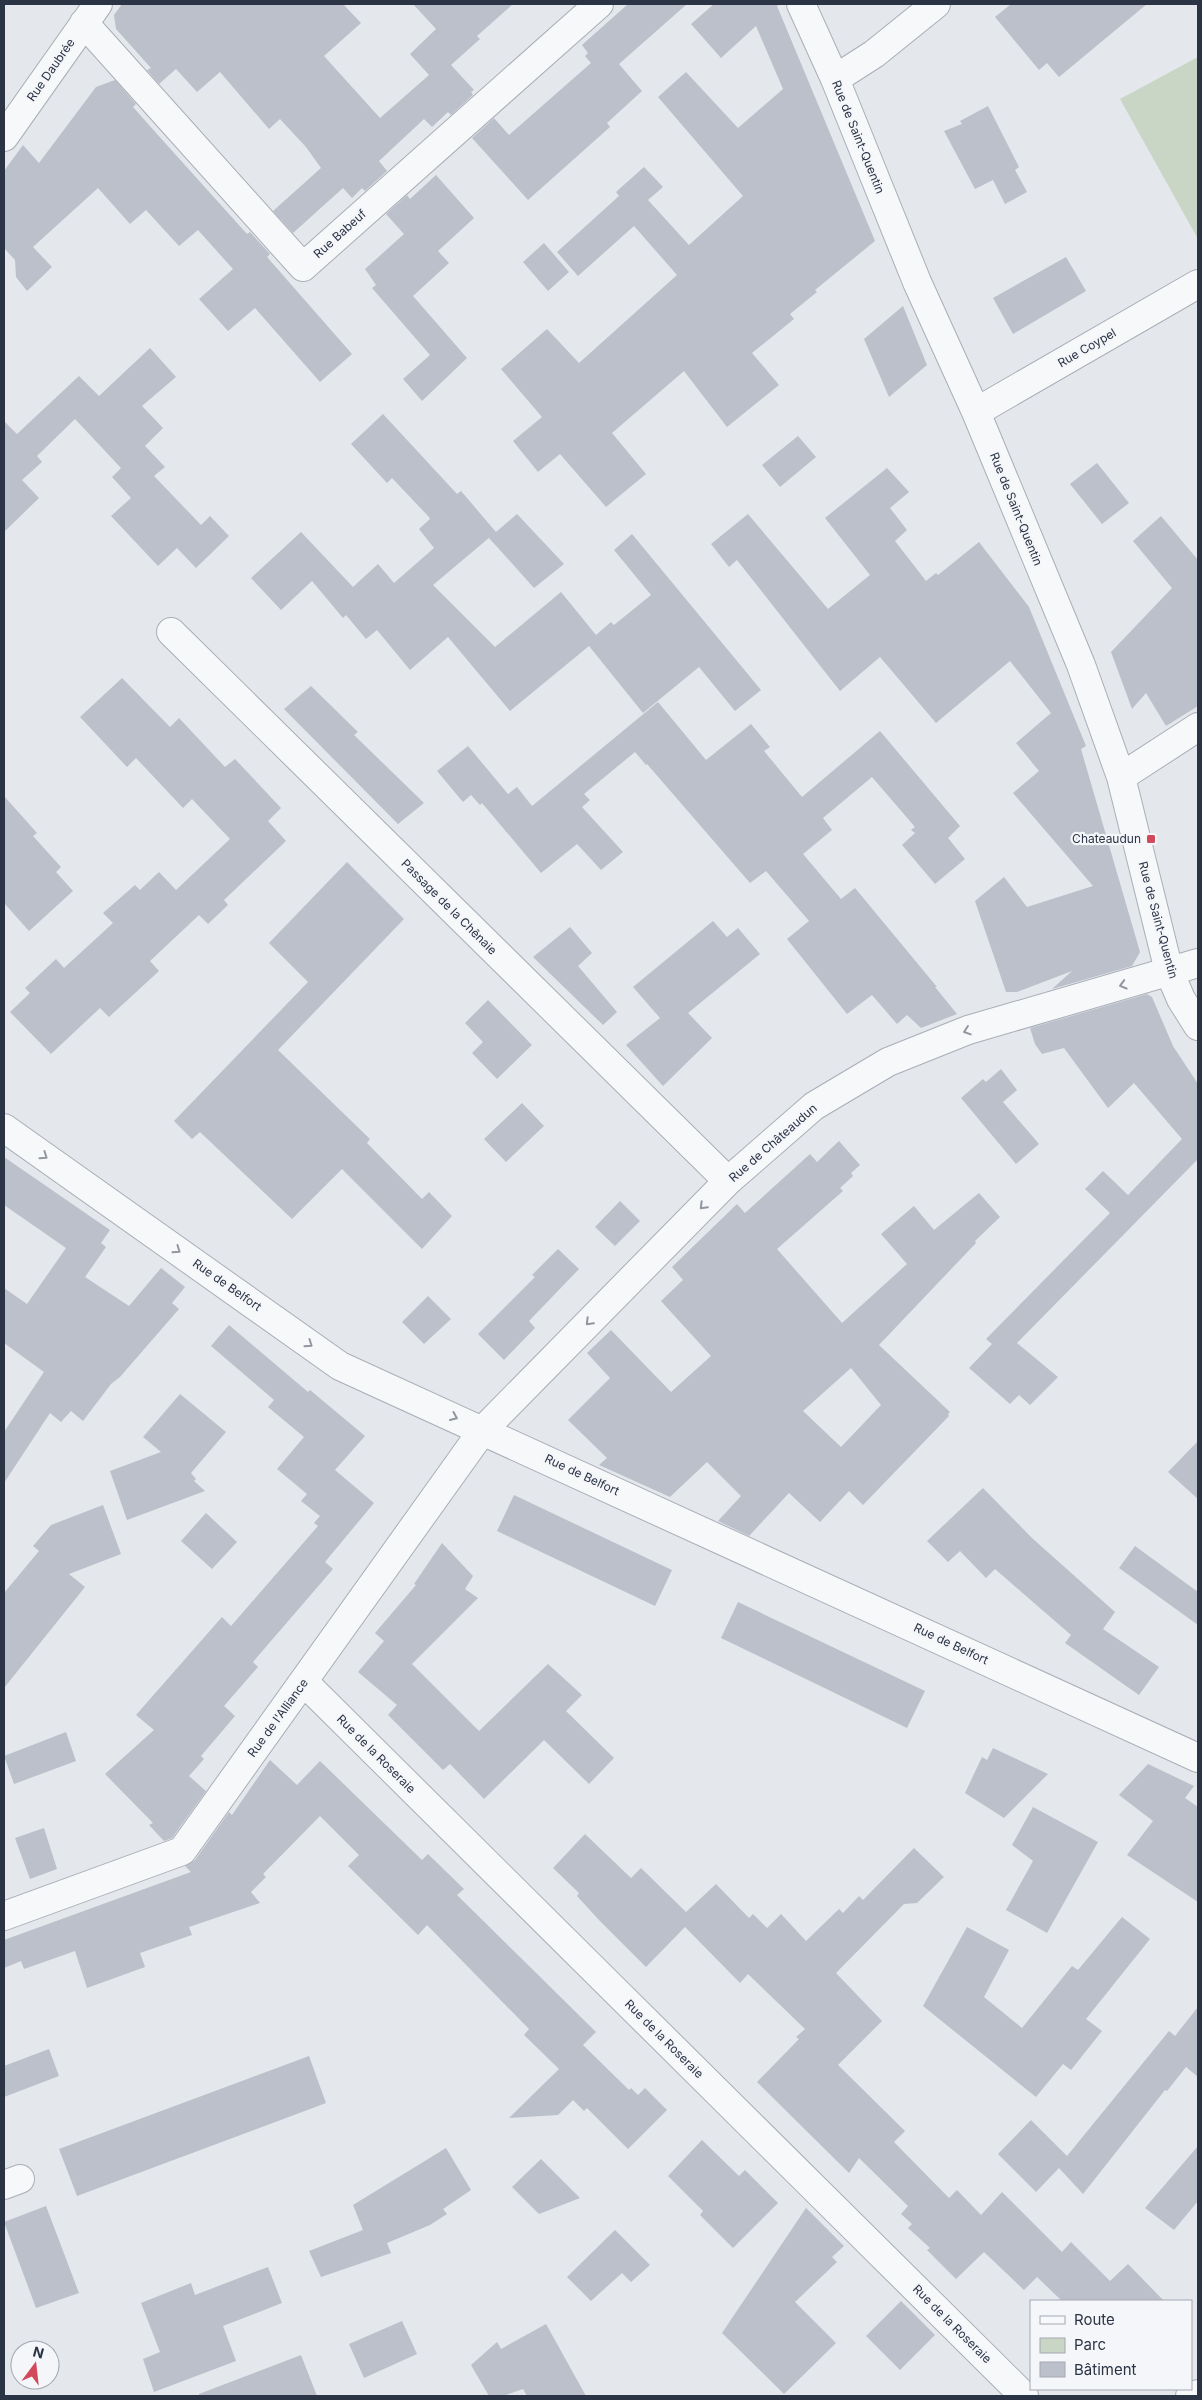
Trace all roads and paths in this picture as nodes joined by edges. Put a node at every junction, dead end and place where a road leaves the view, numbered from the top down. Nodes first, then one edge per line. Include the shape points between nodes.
1 (599, 4) edge
2 (801, 4) edge
3 (936, 4) edge
4 (91, 13) edge
5 (835, 79) junction
6 (4, 137) edge
7 (1198, 284) edge
8 (976, 412) junction
9 (171, 632) dead end
10 (1198, 727) edge
11 (1121, 777) junction
12 (1198, 963) edge
13 (1169, 971) junction
14 (1198, 1026) edge
15 (4, 1128) edge
16 (728, 1181) junction
17 (483, 1430) junction
18 (304, 1682) junction
19 (1198, 1758) edge
20 (4, 1916) edge
21 (1198, 2394) edge
22 (1024, 2396) edge
23 (1190, 2396) edge

1 - 4 street, Rue Babeuf via 303,267
2 - 5 street, Rue de Saint-Quentin
3 - 5 street via 874,54
4 - 6 street, Rue Daubrée
5 - 8 street, Rue de Saint-Quentin via 916,282
7 - 8 street, Rue Coypel
8 - 11 street, Rue de Saint-Quentin via 1081,665
9 - 16 street, Passage de la Chênaie
10 - 11 street
11 - 13 street, Rue de Saint-Quentin
12 - 13 street, Rue de Châteaudun
13 - 14 street, Rue de Saint-Quentin
13 -> 16 street, Rue de Châteaudun via 968,1030 888,1062 814,1106
15 -> 17 street, Rue de Belfort via 340,1366
16 -> 17 street, Rue de Châteaudun
17 - 18 street, Rue de l'Alliance
17 - 19 street, Rue de Belfort
18 - 20 street, Rue de l'Alliance via 182,1851
18 - 22 street, Rue de la Roseraie
21 - 23 street

